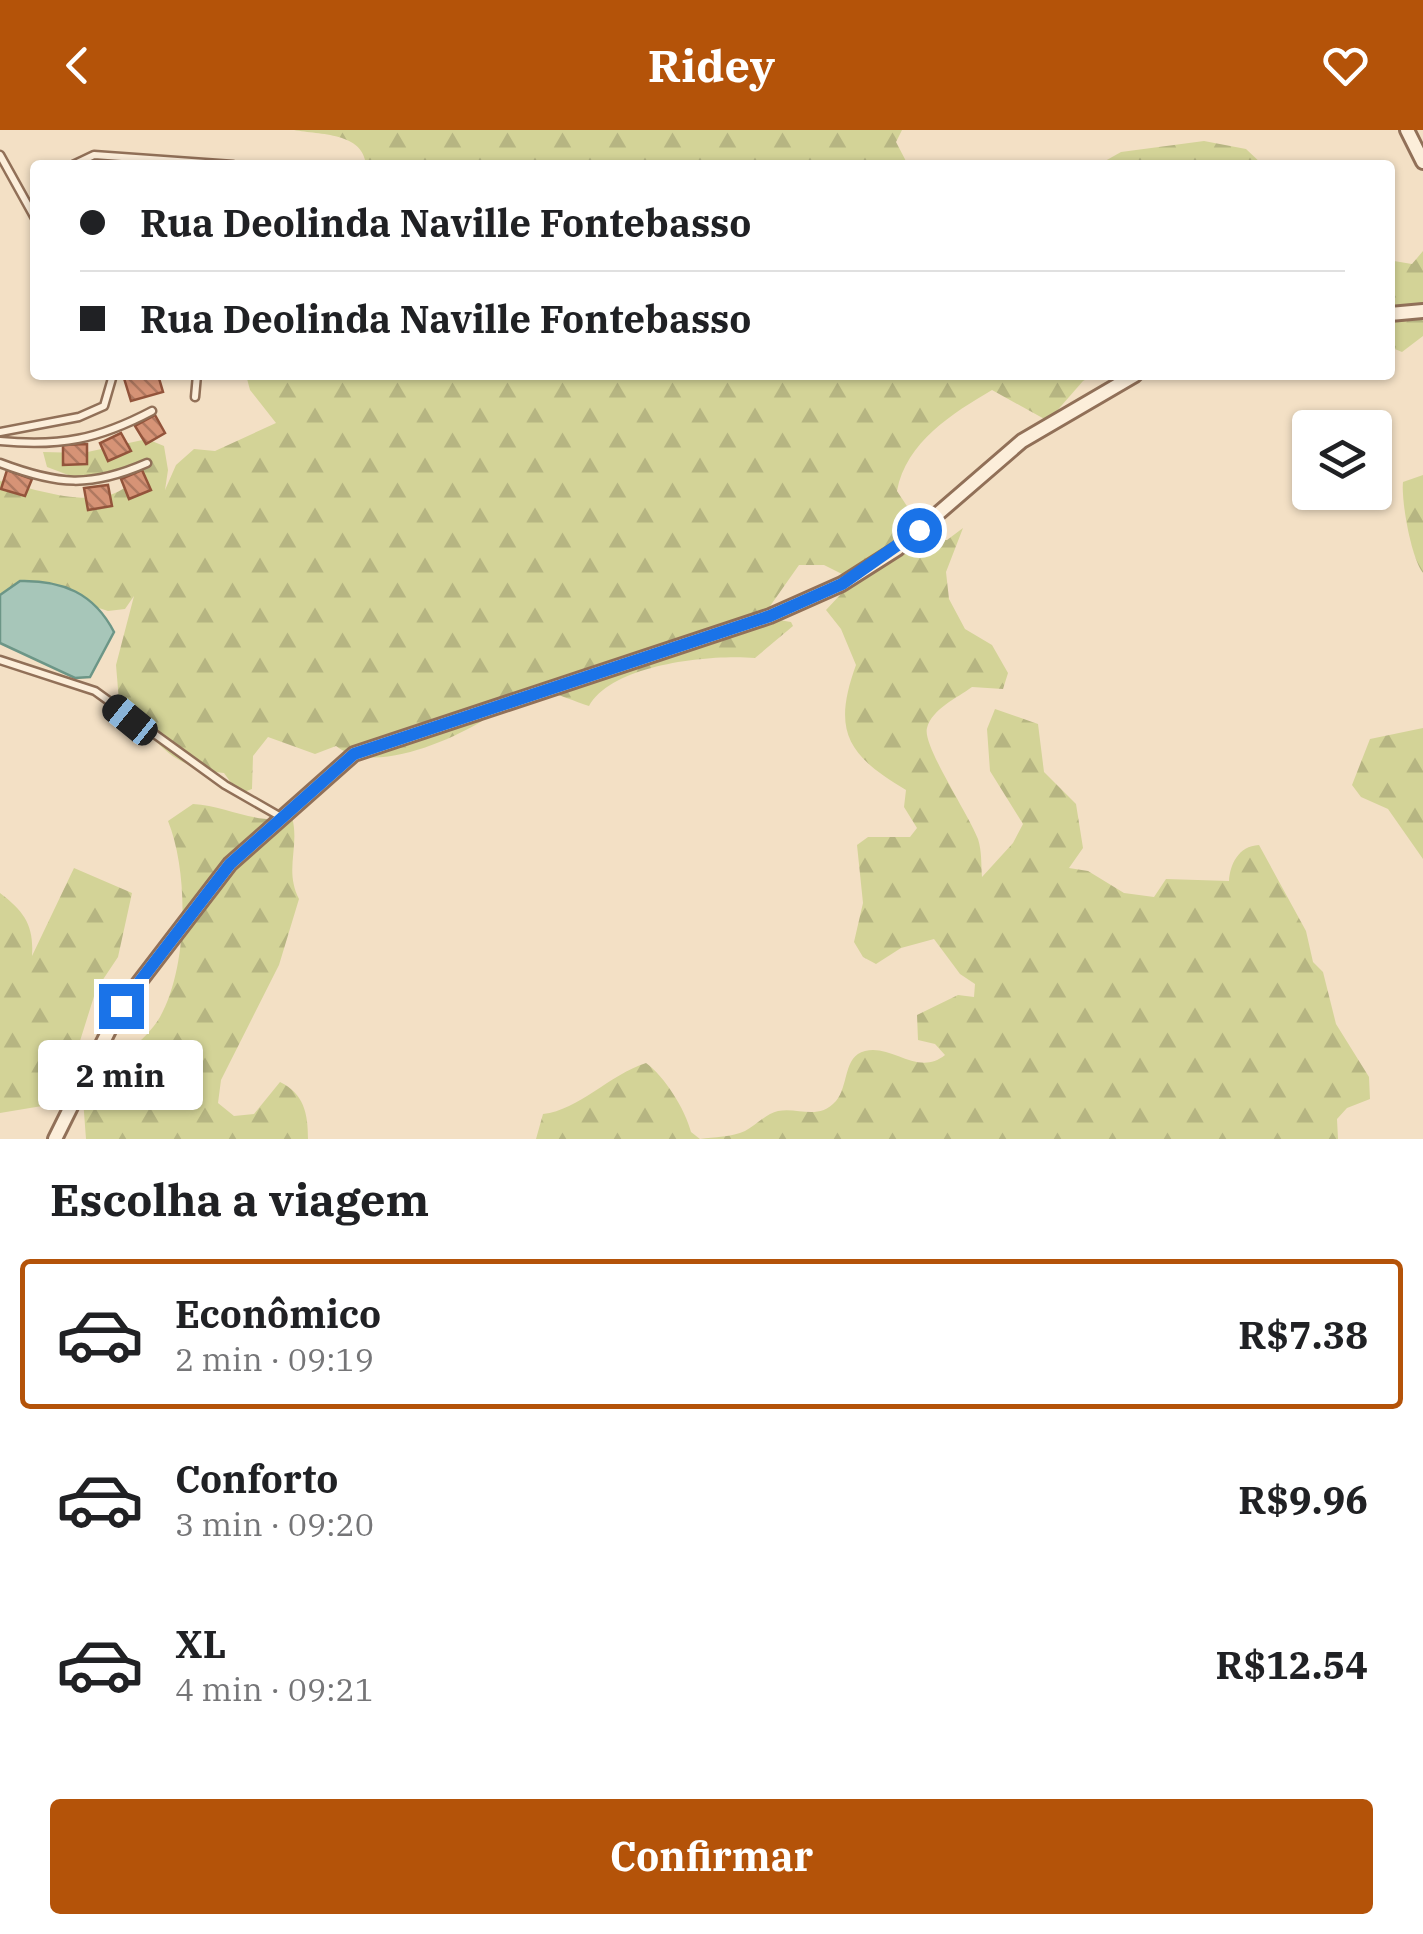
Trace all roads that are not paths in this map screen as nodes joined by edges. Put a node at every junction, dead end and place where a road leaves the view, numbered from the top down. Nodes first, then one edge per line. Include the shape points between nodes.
1 (1408, 130) edge
2 (0, 155) edge
3 (84, 160) edge
4 (164, 160) edge
5 (1423, 162) edge
6 (30, 209) edge
7 (1423, 311) edge
8 (1395, 314) edge
9 (112, 380) edge
10 (197, 380) edge
11 (1126, 380) edge
12 (195, 397) dead end
13 (152, 410) dead end
14 (0, 432) edge
15 (0, 441) edge
16 (0, 463) edge
17 (147, 463) dead end
18 (0, 660) edge
19 (282, 818) junction
20 (55, 1139) edge

1 - 5 street
2 - 6 lane
3 - 4 lane
7 - 8 street
9 - 14 lane via 104,406
10 - 12 lane
11 - 19 street via 1022,441 897,549 842,584 770,616 354,754
13 - 15 lane via 108,434 36,444
16 - 17 lane via 62,483 112,479
18 - 19 lane via 95,692
19 - 20 street via 230,864 121,1006

